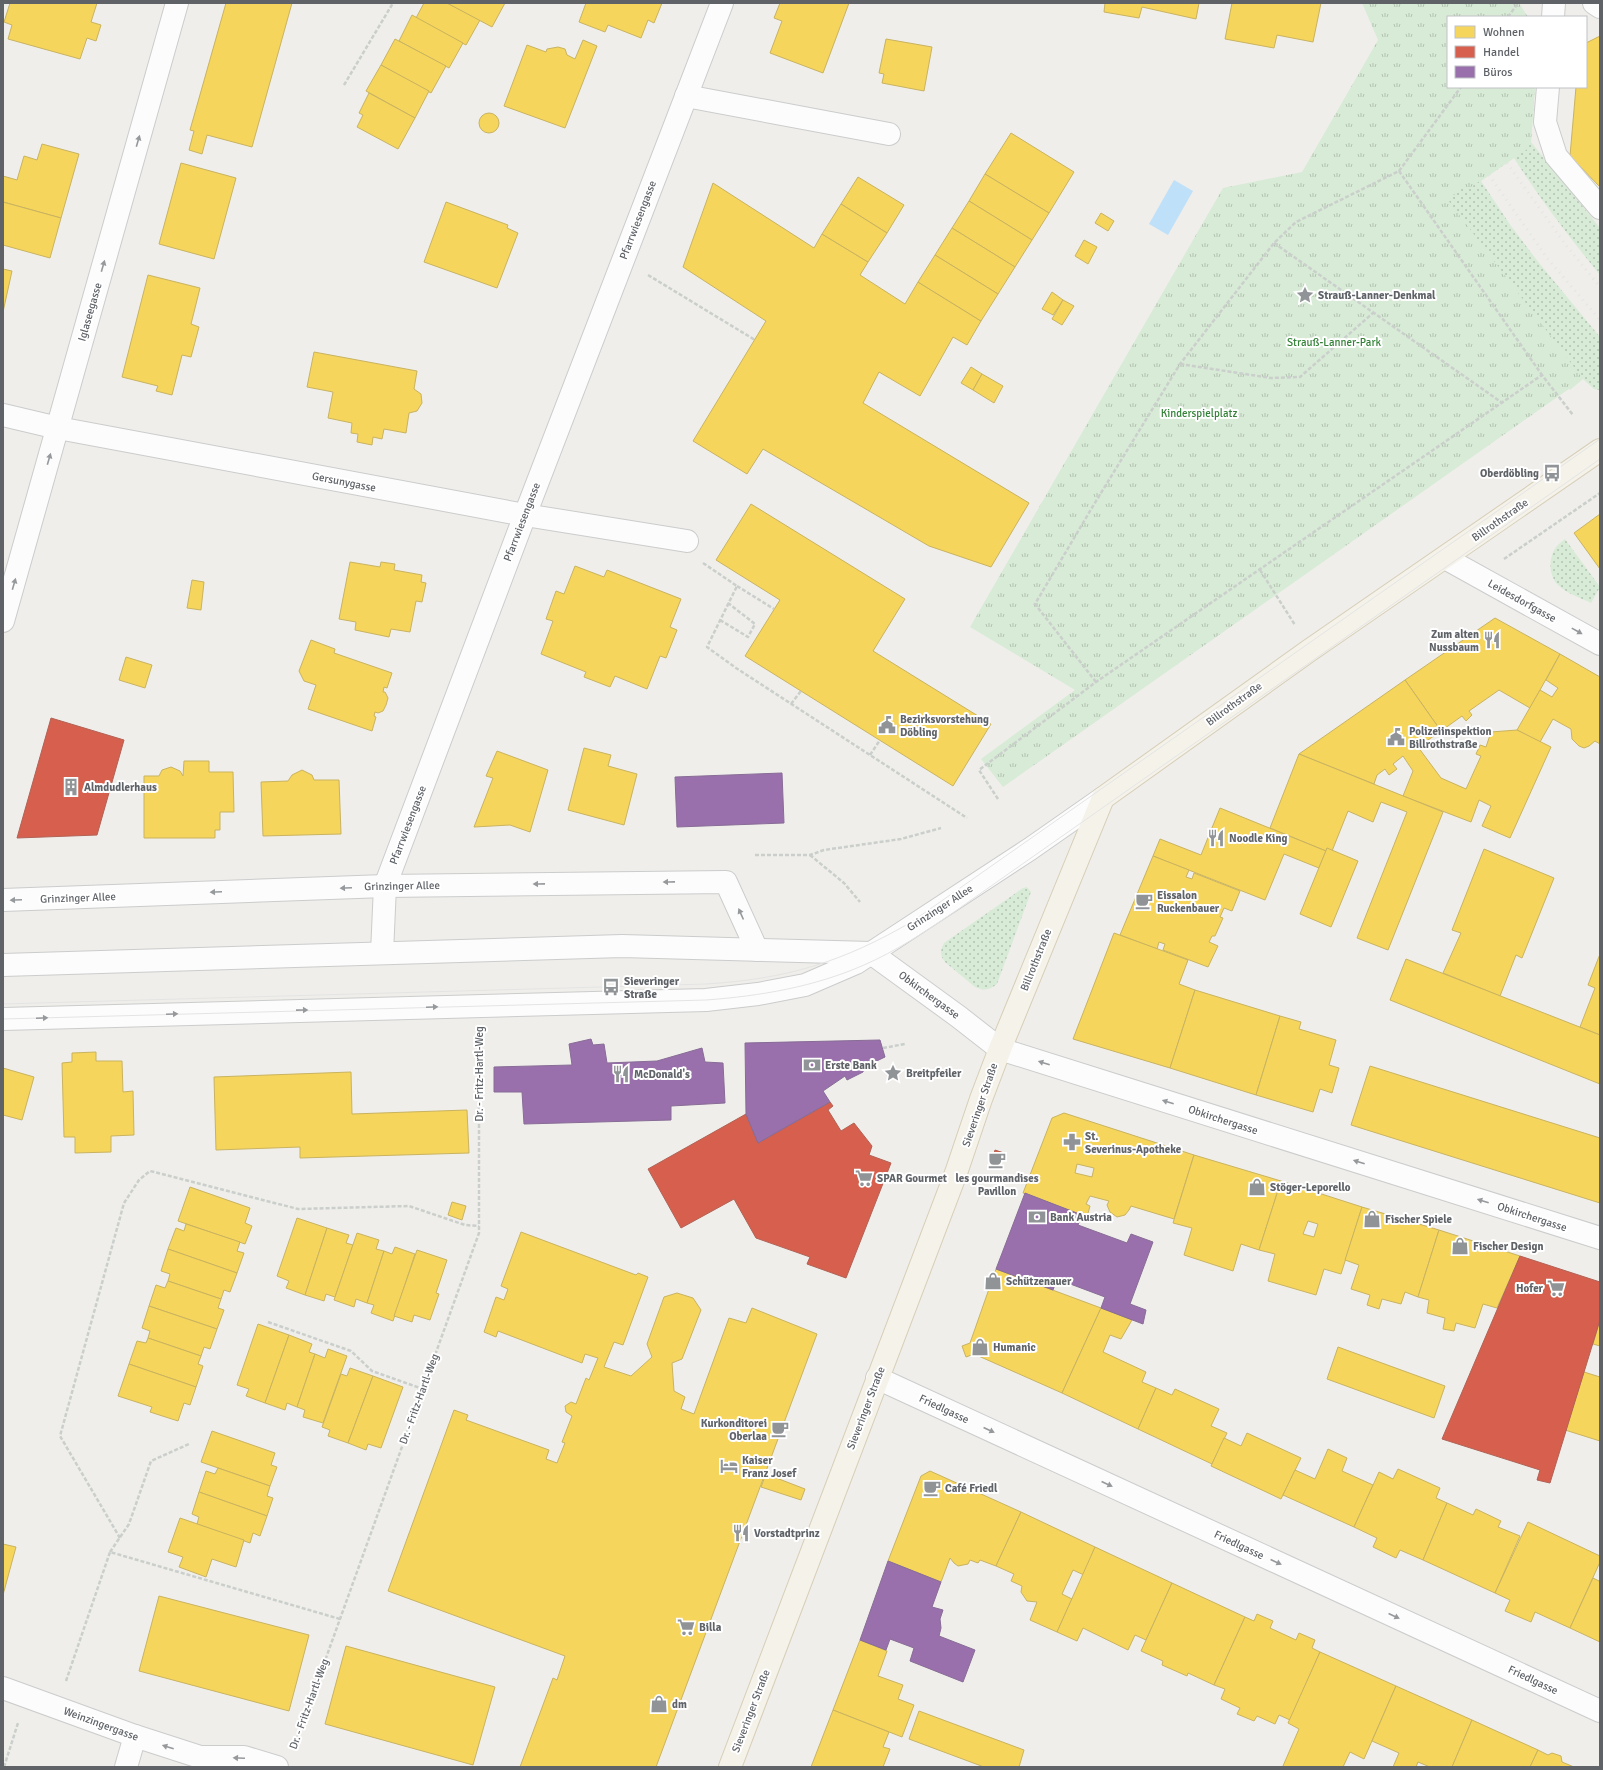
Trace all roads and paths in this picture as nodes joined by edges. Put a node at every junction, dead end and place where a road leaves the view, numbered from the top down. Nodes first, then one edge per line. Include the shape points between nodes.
1 (177, 3) edge
2 (393, 3) edge
3 (722, 3) edge
4 (1518, 3) edge
5 (1554, 3) edge
6 (1594, 3) edge
7 (1600, 7) edge
8 (1509, 16) edge
9 (1553, 16) edge
10 (344, 85) dead end
11 (1460, 88) edge
12 (1548, 88) edge
13 (686, 96) junction
14 (889, 134) dead end
15 (1399, 171) junction
16 (1600, 208) edge
17 (1274, 243) junction
18 (623, 259) junction
19 (1373, 313) junction
20 (755, 340) dead end
21 (1180, 364) junction
22 (1542, 375) junction
23 (1501, 402) junction
24 (3, 415) edge
25 (1573, 416) dead end
26 (58, 428) junction
27 (1594, 454) edge
28 (525, 515) junction
29 (687, 541) joint
30 (1445, 558) junction
31 (1260, 570) junction
32 (736, 586) junction
33 (728, 603) junction
34 (774, 609) dead end
35 (720, 620) junction
36 (3, 621) edge
37 (1600, 644) edge
38 (1310, 650) junction
39 (1096, 682) junction
40 (800, 691) dead end
41 (791, 704) junction
42 (880, 740) dead end
43 (870, 755) junction
44 (1103, 798) junction
45 (998, 799) dead end
46 (967, 818) dead end
47 (941, 828) dead end
48 (755, 855) dead end
49 (810, 855) junction
50 (385, 886) junction
51 (3, 900) edge
52 (860, 902) dead end
53 (757, 950) junction
54 (382, 953) junction
55 (871, 954) junction
56 (3, 964) edge
57 (3, 1019) edge
58 (479, 1032) dead end
59 (905, 1044) dead end
60 (883, 1048) dead end
61 (1000, 1049) junction
62 (479, 1226) junction
63 (1600, 1238) edge
64 (268, 1322) dead end
65 (877, 1378) junction
66 (423, 1389) junction
67 (189, 1444) dead end
68 (120, 1538) junction
69 (110, 1552) junction
70 (340, 1619) junction
71 (3, 1688) edge
72 (26, 1696) junction
73 (56, 1708) junction
74 (1600, 1711) edge
75 (135, 1736) junction
76 (295, 1744) dead end
77 (207, 1762) edge
78 (4, 1767) edge
79 (126, 1767) edge
80 (277, 1767) edge
81 (730, 1767) edge

26 -> 1 street, Iglaseegasse
2 - 10 path
3 - 13 street, Pfarrwiesengasse
4 - 8 path
5 - 9 street
6 - 7 street
11 - 15 path
12 - 16 street via 1545,122 1556,156
13 - 14 street
13 - 18 street, Pfarrwiesengasse
15 - 17 path via 1296,222
15 - 22 path
17 - 19 path
17 - 21 path
18 - 20 path
18 - 28 street, Pfarrwiesengasse
19 - 21 path via 1300,377 1271,378
19 - 23 path
21 - 39 path via 1035,604
22 - 23 path
22 - 25 path
23 - 31 path
24 - 26 street, Gersunygasse
26 - 28 street, Gersunygasse
36 -> 26 street, Iglaseegasse
27 - 30 main road, Billrothstraße
28 - 29 street, Gersunygasse
28 - 50 street, Pfarrwiesengasse
29 - 32 path via 705,566
30 -> 37 street, Leidesdorfgasse
30 - 38 main road, Billrothstraße
31 - 38 path
31 - 39 path
32 - 33 path
32 - 34 path
33 - 35 path
33 - 35 path via 755,624 748,637
35 - 41 path via 707,647
38 - 44 main road, Billrothstraße
39 - 45 path via 979,770
40 - 41 path
41 - 43 path
42 - 43 path
43 - 46 path
44 - 55 street, Grinzinger Allee
44 - 61 main road, Billrothstraße
47 - 49 path via 901,839 824,850
48 - 49 path
49 - 52 path via 844,883
50 -> 51 street, Grinzinger Allee
53 -> 50 street, Grinzinger Allee via 726,882
50 - 54 street, Pfarrwiesengasse
53 - 54 street via 622,946
53 - 55 street
54 - 56 street
57 -> 55 street, Grinzinger Allee via 706,1000 805,986
55 - 61 street, Obkirchergasse
58 - 62 path, Dr. - Fritz-Hartl-Weg
59 - 60 path
63 -> 61 street, Obkirchergasse
61 - 65 main road, Sieveringer Straße via 956,1173
62 - 66 path, Dr. - Fritz-Hartl-Weg via 479,1233
62 - 68 path via 465,1225 409,1206 298,1209 150,1171 139,1180 124,1203 60,1436
64 - 66 path via 351,1351 372,1371
65 -> 74 street, Friedlgasse
65 - 81 main road, Sieveringer Straße
66 - 70 path, Dr. - Fritz-Hartl-Weg
67 - 68 path via 151,1461 130,1524
68 - 69 path
69 - 70 path
69 - 73 path
70 - 76 path, Dr. - Fritz-Hartl-Weg
71 - 72 street, Weinzingergasse
72 - 73 street, Weinzingergasse
72 - 78 path
73 - 75 street, Weinzingergasse
77 -> 75 street, Weinzingergasse
75 - 79 street
80 -> 77 street, Weinzingergasse via 244,1757

